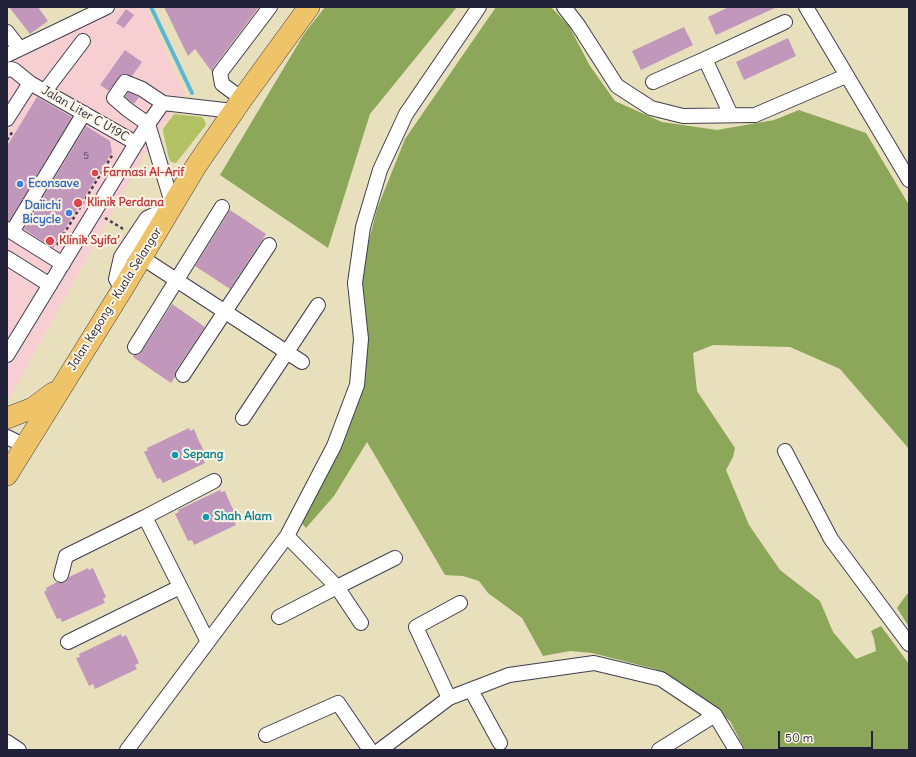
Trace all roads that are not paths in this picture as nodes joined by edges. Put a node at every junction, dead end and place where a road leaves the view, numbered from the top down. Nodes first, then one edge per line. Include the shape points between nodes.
1 (270, 7) edge
2 (309, 7) edge
3 (479, 7) edge
4 (564, 7) edge
5 (806, 7) edge
6 (99, 8) edge
7 (785, 22) dead end
8 (7, 32) edge
9 (83, 41) dead end
10 (20, 49) junction
11 (7, 55) edge
12 (705, 59) junction
13 (7, 70) edge
14 (846, 76) junction
15 (653, 82) dead end
16 (30, 83) junction
17 (45, 91) junction
18 (164, 103) junction
19 (237, 105) junction
20 (84, 113) junction
21 (731, 115) junction
22 (7, 120) edge
23 (148, 124) junction
24 (136, 143) junction
25 (909, 180) edge
26 (173, 206) junction
27 (222, 207) dead end
28 (9, 231) edge
29 (269, 245) dead end
30 (141, 257) junction
31 (7, 258) edge
32 (63, 264) junction
33 (176, 280) junction
34 (50, 285) junction
35 (122, 290) junction
36 (318, 304) dead end
37 (225, 312) junction
38 (135, 347) dead end
39 (286, 352) junction
40 (7, 355) edge
41 (302, 362) dead end
42 (183, 375) dead end
43 (62, 385) junction
44 (7, 418) edge
45 (243, 418) dead end
46 (16, 442) edge
47 (784, 451) dead end
48 (8, 471) edge
49 (214, 481) dead end
50 (145, 518) junction
51 (287, 536) junction
52 (395, 558) dead end
53 (61, 575) dead end
54 (180, 587) junction
55 (337, 587) junction
56 (460, 603) dead end
57 (279, 617) dead end
58 (362, 623) dead end
59 (68, 642) dead end
60 (208, 642) junction
61 (909, 644) edge
62 (471, 690) junction
63 (449, 698) junction
64 (715, 715) junction
65 (266, 735) dead end
66 (7, 742) edge
67 (500, 743) dead end
68 (19, 750) edge
69 (127, 750) edge
70 (370, 750) edge
71 (380, 750) edge
72 (659, 750) edge
73 (736, 750) edge

1 - 19 street via 220,73 222,84
2 - 19 highway, Jalan Kepong - Kuala Selangor
3 - 51 street via 406,114 380,170 363,227 355,283 360,339 356,385 334,446
4 - 21 street via 617,86 651,108 682,116
5 - 14 street
6 - 10 street
7 - 12 street
8 - 10 street
9 - 17 street
10 - 11 street
12 - 15 street
12 - 21 street
13 - 16 street via 14,70
14 - 21 street via 755,115
14 - 25 street
16 - 17 street, Jalan Liter C U19C
16 - 22 street, Jalan Liter C U19C
17 - 20 street, Jalan Liter C U19C
18 - 19 street
18 - 23 street
18 - 23 street via 125,82 114,98
19 - 26 highway, Jalan Kepong - Kuala Selangor
20 - 24 street, Jalan Liter C U19C
20 - 28 street
23 - 24 street
23 - 26 street
24 - 32 street
26 - 30 highway, Jalan Kepong - Kuala Selangor
26 - 35 street via 147,218 121,257 116,279
27 - 33 street
28 - 32 street
29 - 37 street
30 - 33 street
30 - 35 highway, Jalan Kepong - Kuala Selangor
31 - 34 street
32 - 34 street
33 - 37 street
33 - 38 street
34 - 40 street
35 - 43 highway, Jalan Kepong - Kuala Selangor
36 - 39 street
37 - 39 street
37 - 42 street
39 - 41 street
39 - 45 street
43 - 44 highway via 32,408
43 - 46 highway, Jalan Kepong - Kuala Selangor
46 - 48 highway, Jalan Kepong - Kuala Selangor
47 - 61 street via 831,539
49 - 50 street
50 - 53 street via 66,556
50 - 54 street
51 - 55 street
51 - 60 street
52 - 55 street
54 - 59 street
54 - 60 street
55 - 57 street
55 - 58 street
56 - 63 street via 416,627
60 - 69 street
62 - 63 street
62 - 64 street via 509,675 594,663 661,679
62 - 67 street
63 - 71 street
64 - 72 street
64 - 73 street
65 - 70 street via 338,704
66 - 68 street

